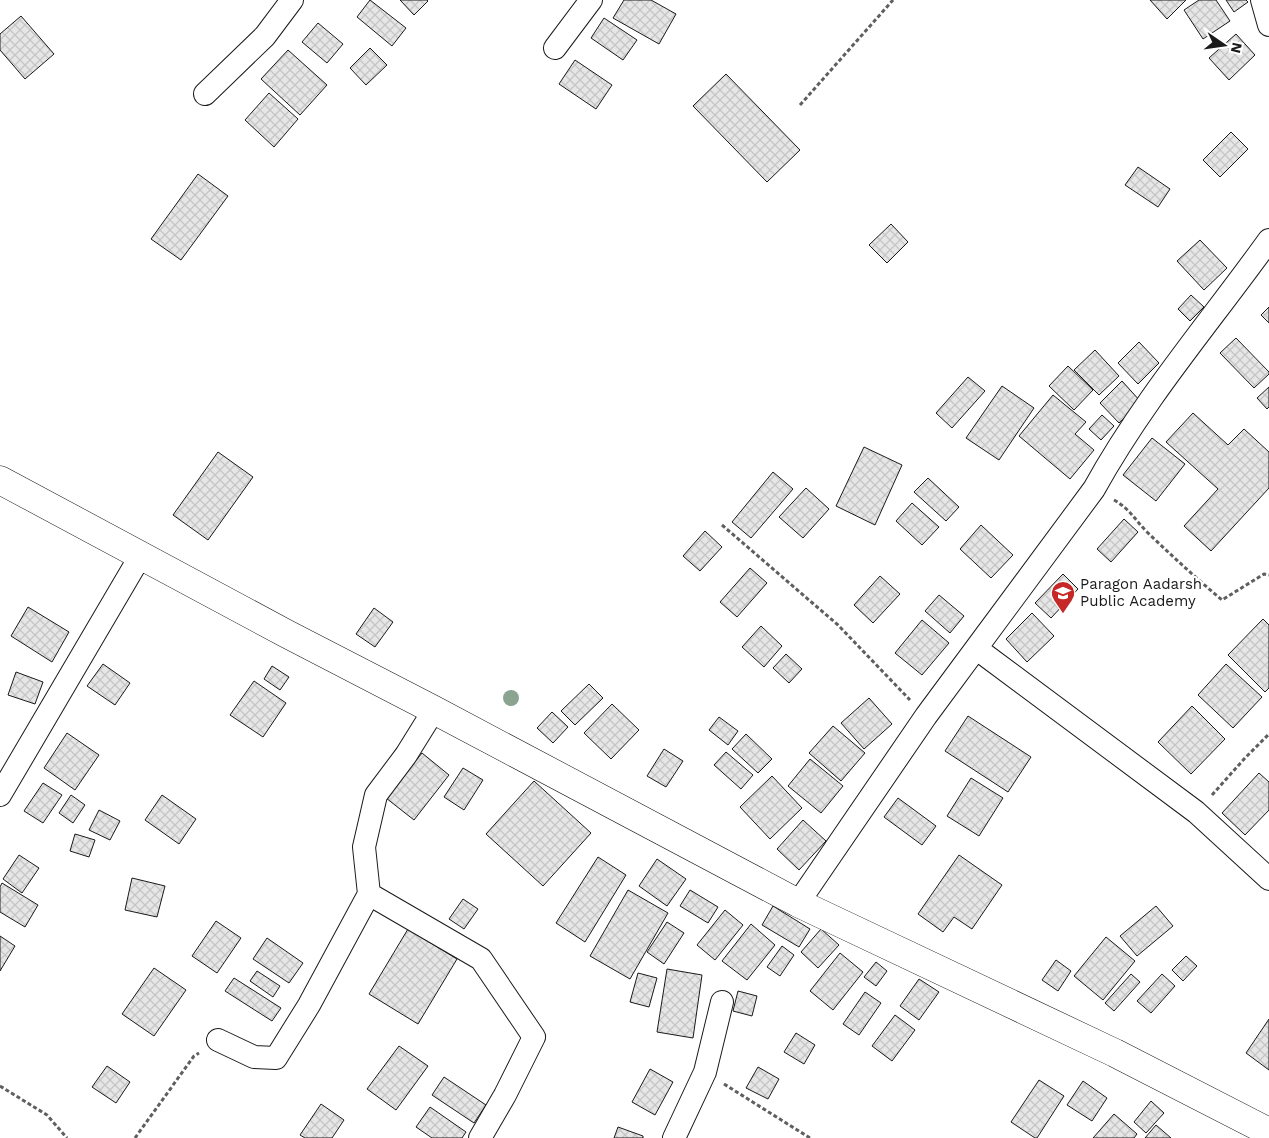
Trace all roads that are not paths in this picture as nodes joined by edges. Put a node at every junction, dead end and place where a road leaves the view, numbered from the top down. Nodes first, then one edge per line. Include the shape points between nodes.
1 (292, 0) edge
2 (591, 0) edge
3 (1262, 0) edge
4 (1269, 25) edge
5 (555, 48) dead end
6 (205, 94) dead end
7 (1269, 240) edge
8 (0, 480) edge
9 (141, 555) junction
10 (977, 649) junction
11 (434, 710) junction
12 (0, 794) edge
13 (1269, 880) edge
14 (369, 894) junction
15 (798, 903) junction
16 (722, 1002) dead end
17 (218, 1040) road end
18 (1269, 1132) edge
19 (480, 1138) edge
20 (674, 1138) edge

1 - 6 street via 265,36
2 - 5 street
3 - 4 street
7 - 10 street via 1149,402 1094,489
8 - 9 street
9 - 11 street
9 - 12 street
10 - 13 street via 1196,812
10 - 15 street via 926,716
11 - 14 street via 376,795 364,847
11 - 15 street
14 - 17 street via 309,1005 276,1058 254,1057
14 - 19 street via 481,959 534,1037
15 - 18 street via 1115,1053
16 - 20 street via 705,1072

